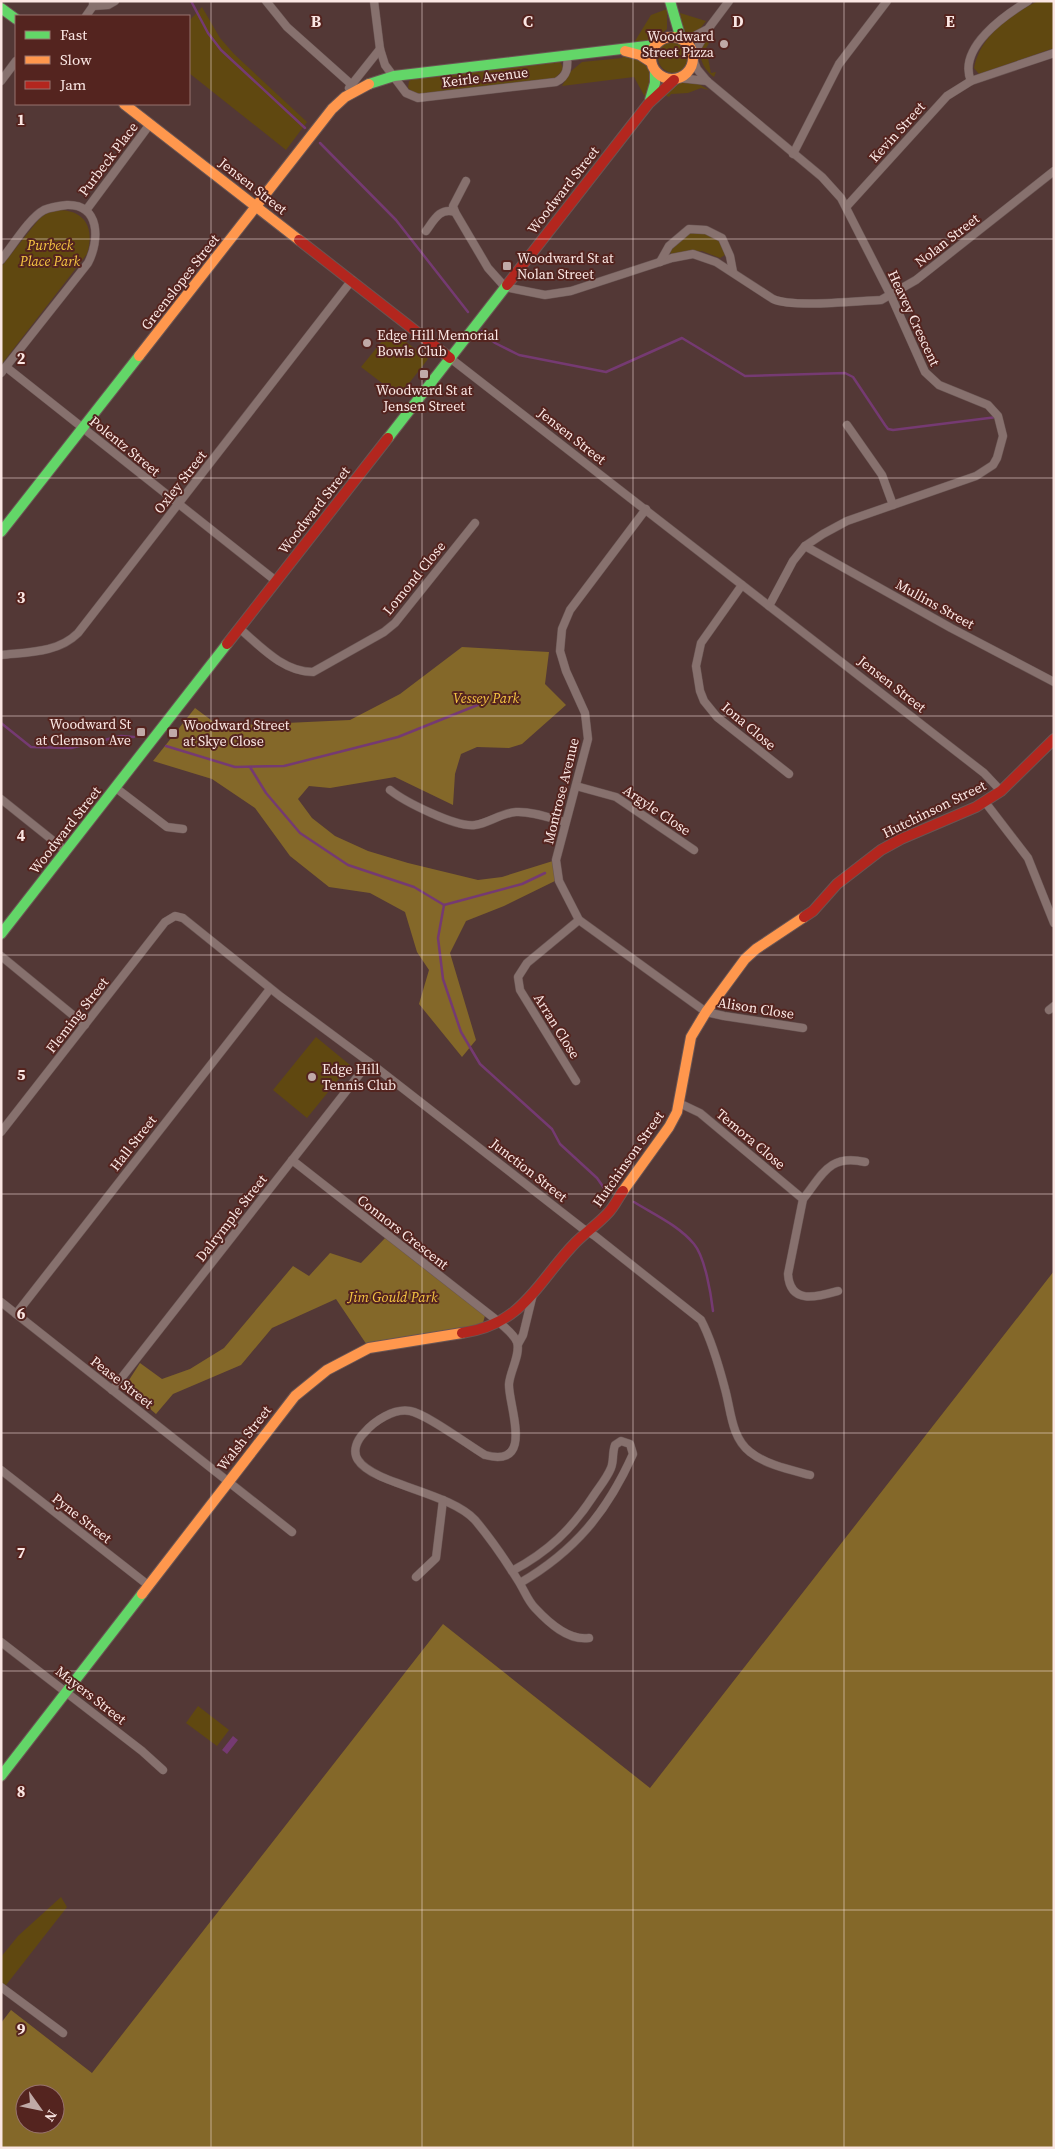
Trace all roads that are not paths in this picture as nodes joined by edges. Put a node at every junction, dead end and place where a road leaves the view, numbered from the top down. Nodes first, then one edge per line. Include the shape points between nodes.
1 (114, 1) edge
2 (266, 1) edge
3 (374, 1) edge
4 (729, 1) edge
5 (887, 1) edge
6 (1028, 1) edge
7 (93, 4) edge
8 (671, 6) edge
9 (1, 8) edge
10 (87, 15) edge
11 (15, 18) edge
12 (708, 29) junction
13 (664, 38) junction
14 (683, 40) junction
15 (655, 45) junction
16 (380, 49) junction
17 (614, 49) junction
18 (1054, 53) edge
19 (567, 55) junction
20 (693, 57) junction
21 (15, 62) edge
22 (651, 62) junction
23 (655, 72) junction
24 (394, 76) junction
25 (677, 79) junction
26 (1, 81) edge
27 (707, 81) junction
28 (971, 82) junction
29 (353, 88) junction
30 (649, 103) junction
31 (125, 105) edge
32 (332, 108) joint
33 (150, 124) junction
34 (794, 154) junction
35 (1054, 171) edge
36 (466, 181) dead end
37 (257, 206) junction
38 (847, 206) junction
39 (87, 209) junction
40 (454, 212) junction
41 (426, 230) dead end
42 (1, 260) edge
43 (660, 262) junction
44 (733, 272) junction
45 (352, 280) junction
46 (505, 287) junction
47 (891, 296) junction
48 (450, 358) junction
49 (4, 370) edge
50 (847, 425) dead end
51 (83, 428) junction
52 (179, 505) junction
53 (893, 505) junction
54 (646, 509) junction
55 (475, 523) dead end
56 (1, 532) edge
57 (805, 546) junction
58 (276, 581) junction
59 (742, 584) junction
60 (769, 606) junction
61 (238, 628) junction
62 (1, 655) edge
63 (1054, 682) edge
64 (1054, 739) edge
65 (789, 774) dead end
66 (576, 786) junction
67 (116, 788) junction
68 (390, 790) dead end
69 (1001, 792) junction
70 (1, 800) edge
71 (985, 802) junction
72 (565, 822) junction
73 (183, 829) dead end
74 (694, 850) dead end
75 (66, 851) junction
76 (176, 916) joint
77 (579, 920) junction
78 (1054, 923) edge
79 (1, 934) edge
80 (1, 956) edge
81 (270, 989) junction
82 (706, 1012) junction
83 (85, 1025) junction
84 (803, 1028) dead end
85 (369, 1062) junction
86 (576, 1081) dead end
87 (679, 1103) junction
88 (1, 1132) edge
89 (292, 1160) junction
90 (865, 1162) dead end
91 (803, 1199) junction
92 (588, 1231) junction
93 (838, 1291) dead end
94 (533, 1294) junction
95 (1, 1302) edge
96 (16, 1314) junction
97 (499, 1322) junction
98 (518, 1344) junction
99 (112, 1390) junction
100 (1, 1470) edge
101 (810, 1475) dead end
102 (228, 1480) junction
103 (442, 1500) junction
104 (292, 1532) dead end
105 (512, 1571) junction
106 (416, 1577) dead end
107 (520, 1583) junction
108 (148, 1585) junction
109 (589, 1638) dead end
110 (1, 1642) edge
111 (66, 1692) junction
112 (163, 1770) dead end
113 (1, 1776) edge
114 (1, 1987) edge
115 (62, 2033) dead end

1 - 7 street via 108,5
2 - 29 street via 287,28
3 - 16 street
4 - 12 street
5 - 34 street via 839,64
6 - 28 street via 982,38 970,63
7 - 10 street
8 - 13 street via 670,25
8 - 14 street
9 - 11 street
12 - 14 street
12 - 20 street
13 - 14 street
13 - 15 street
14 - 20 street via 690,46
15 - 17 street, Keirle Avenue
15 - 22 street
16 - 24 street via 385,65
16 - 29 street
17 - 19 street, Keirle Avenue
17 - 22 street, Keirle Avenue via 634,53
18 - 28 street, Kevin Street
19 - 24 street, Keirle Avenue
19 - 24 street, Keirle Avenue via 567,70 556,82 442,96 412,96
20 - 25 street via 688,72
20 - 27 street, Heavey Crescent via 697,69
21 - 26 street
22 - 23 street
23 - 25 street via 663,78
23 - 30 street, Woodward Street
24 - 29 street, Keirle Avenue
25 - 27 street
25 - 30 street, Woodward Street
27 - 34 street, Heavey Crescent
28 - 38 street, Kevin Street via 939,104
29 - 32 street, Keirle Avenue
30 - 46 street, Woodward Street
31 - 33 street, Jensen Street
32 - 37 street, Greenslopes Street
33 - 37 street, Jensen Street
33 - 39 street, Purbeck Place
34 - 38 street, Heavey Crescent via 822,177
35 - 47 street, Nolan Street via 916,280
36 - 40 street via 453,206
37 - 45 street, Jensen Street
37 - 51 street, Greenslopes Street
38 - 47 street, Heavey Crescent
39 - 42 street, Purbeck Place via 73,205 44,210
39 - 49 street, Purbeck Place via 95,229 88,263
40 - 41 street via 441,211
40 - 46 street via 488,268
43 - 44 street, Nolan Street via 693,254
43 - 44 street via 669,246 689,229 706,230 722,238
43 - 46 street, Nolan Street via 554,294
44 - 47 street, Nolan Street via 780,302 880,300
45 - 48 street, Jensen Street
45 - 52 street, Oxley Street
46 - 48 street, Woodward Street
47 - 53 street, Heavey Crescent via 925,372 939,385 988,405 1002,425 1003,436 997,458 984,471
48 - 54 street, Jensen Street
48 - 58 street, Woodward Street
49 - 51 street, Polentz Street
50 - 53 street via 882,475
51 - 52 street, Polentz Street
51 - 56 street, Greenslopes Street
52 - 58 street, Polentz Street
52 - 62 street, Oxley Street via 70,641 47,650
53 - 57 street, Heavey Crescent via 847,521
54 - 59 street, Jensen Street
54 - 66 street, Montrose Avenue via 570,610 562,629 562,661 588,725 588,739
55 - 61 street, Lomond Close via 395,623 312,672 285,665
57 - 60 street, Heavey Crescent via 785,574
57 - 63 street, Mullins Street
58 - 61 street, Woodward Street
59 - 60 street, Jensen Street
59 - 65 street, Iona Close via 700,643 696,666 700,691 717,717
60 - 69 street, Jensen Street via 984,773
61 - 67 street, Woodward Street
64 - 69 street, Hutchinson Street
66 - 72 street, Montrose Avenue
66 - 74 street, Argyle Close via 616,797
67 - 73 street via 167,827
67 - 75 street, Woodward Street
68 - 72 street via 407,802 464,825 483,824 516,812
69 - 71 street, Hutchinson Street
70 - 75 street
71 - 78 street via 1028,858
71 - 82 street, Hutchinson Street via 881,850 837,884 813,911 745,959
72 - 77 street, Montrose Avenue via 556,860 559,881
75 - 79 street, Woodward Street
76 - 81 street, Junction Street via 189,921
76 - 83 street, Fleming Street via 165,922
77 - 82 street, Montrose Avenue
77 - 86 street, Arran Close via 527,963 518,977 520,990
80 - 83 street
81 - 85 street, Junction Street
81 - 96 street, Hall Street
82 - 84 street, Alison Close
82 - 87 street, Hutchinson Street via 692,1037
83 - 88 street, Fleming Street
85 - 89 street, Dalrymple Street
85 - 92 street, Junction Street
87 - 91 street, Temora Close via 700,1113
87 - 92 street, Hutchinson Street via 674,1119 625,1190 608,1213
89 - 97 street, Connors Crescent
89 - 99 street, Dalrymple Street
90 - 91 street via 846,1159 835,1162
91 - 93 street via 788,1280 795,1292 807,1298
92 - 94 street, Walsh Street via 567,1251
92 - 101 street, Junction Street via 701,1320 708,1333 734,1428 749,1452 778,1466
94 - 97 street, Walsh Street via 519,1310
94 - 98 street
95 - 96 street, Pease Street
96 - 99 street, Pease Street
97 - 98 street, Connors Crescent
97 - 102 street, Walsh Street via 481,1330 369,1348 326,1370 295,1396
98 - 103 street via 509,1384 517,1431 514,1446 506,1455 493,1458 485,1455 409,1410 384,1418 358,1440 355,1453 366,1469
99 - 102 street, Pease Street
100 - 108 street, Pyne Street
102 - 104 street, Pease Street
102 - 108 street, Walsh Street
103 - 105 street via 474,1520
103 - 106 street via 436,1558
105 - 107 street
105 - 107 street via 534,1559 568,1530 608,1473 615,1445 620,1442 630,1444 633,1454 609,1501 594,1522 554,1561
107 - 109 street via 533,1607 559,1629 575,1638
108 - 111 street, Walsh Street
110 - 111 street, Mayers Street
111 - 112 street, Mayers Street
111 - 113 street, Walsh Street
114 - 115 street

